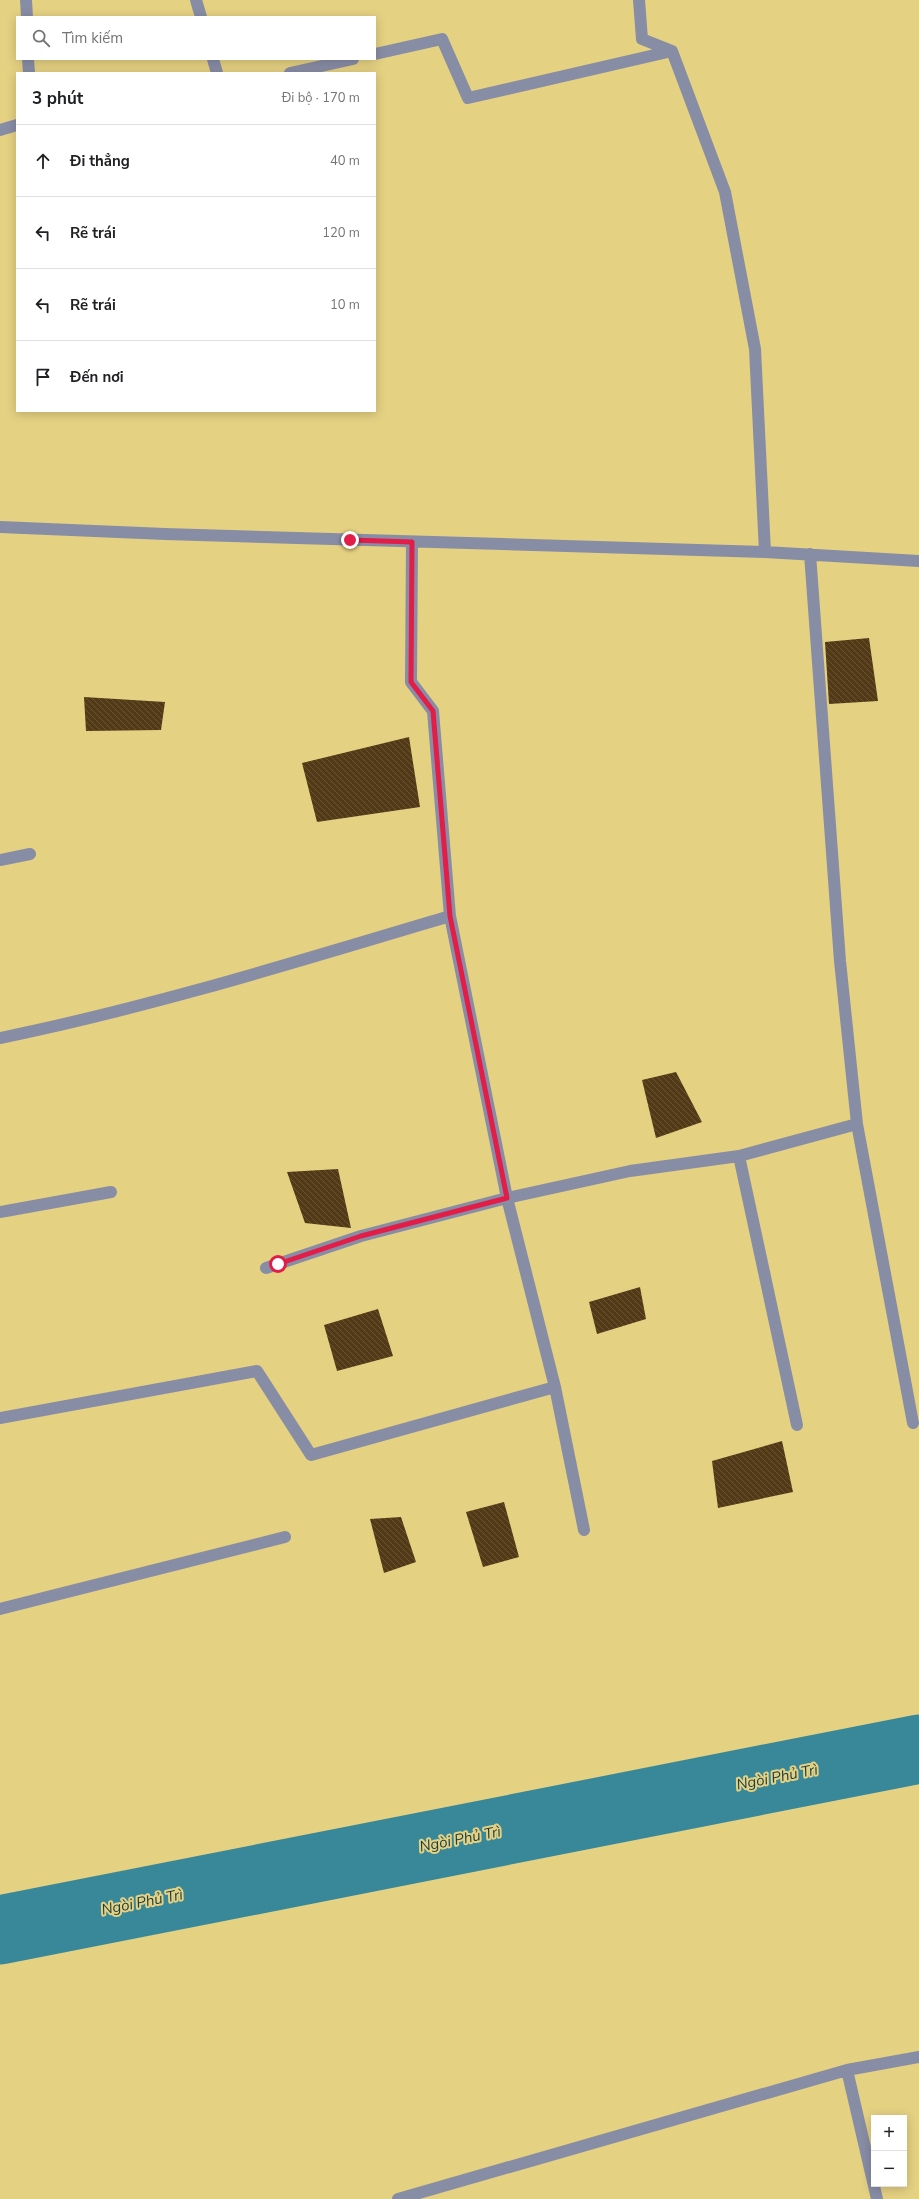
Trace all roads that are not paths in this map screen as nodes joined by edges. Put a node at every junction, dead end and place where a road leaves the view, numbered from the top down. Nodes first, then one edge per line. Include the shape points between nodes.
1 (26, 0) edge
2 (196, 0) edge
3 (638, 0) edge
4 (27, 16) edge
5 (201, 16) edge
6 (672, 51) junction
7 (376, 54) edge
8 (28, 60) edge
9 (213, 60) edge
10 (348, 60) edge
11 (29, 72) edge
12 (217, 72) edge
13 (294, 72) edge
14 (16, 126) edge
15 (0, 130) edge
16 (0, 526) edge
17 (412, 542) junction
18 (765, 552) junction
19 (810, 554) junction
20 (919, 561) edge
21 (30, 854) dead end
22 (0, 860) edge
23 (450, 916) junction
24 (0, 1038) edge
25 (856, 1124) junction
26 (739, 1156) junction
27 (111, 1192) dead end
28 (507, 1198) junction
29 (0, 1212) edge
30 (266, 1268) dead end
31 (555, 1387) junction
32 (0, 1418) edge
33 (913, 1423) dead end
34 (797, 1425) dead end
35 (584, 1530) dead end
36 (285, 1537) dead end
37 (0, 1609) edge
38 (919, 2057) edge
39 (847, 2070) junction
40 (398, 2199) edge
41 (877, 2199) edge

1 - 4 street
2 - 5 street
3 - 6 street via 642,39
6 - 7 street via 468,98 442,39
6 - 18 street via 725,192 755,349
8 - 11 street
9 - 12 street
10 - 13 street
14 - 15 street
16 - 17 street
17 - 18 street
17 - 23 street via 411,682 433,711
18 - 19 street
19 - 20 street
19 - 25 street via 840,961
21 - 22 street
23 - 24 street via 284,965 70,1023
23 - 28 street
25 - 26 street
25 - 33 street
26 - 28 street via 630,1171
26 - 34 street
27 - 29 street
28 - 30 street via 361,1236
28 - 31 street
31 - 32 street via 311,1455 257,1371
31 - 35 street
36 - 37 street
38 - 39 street
39 - 40 street
39 - 41 street

